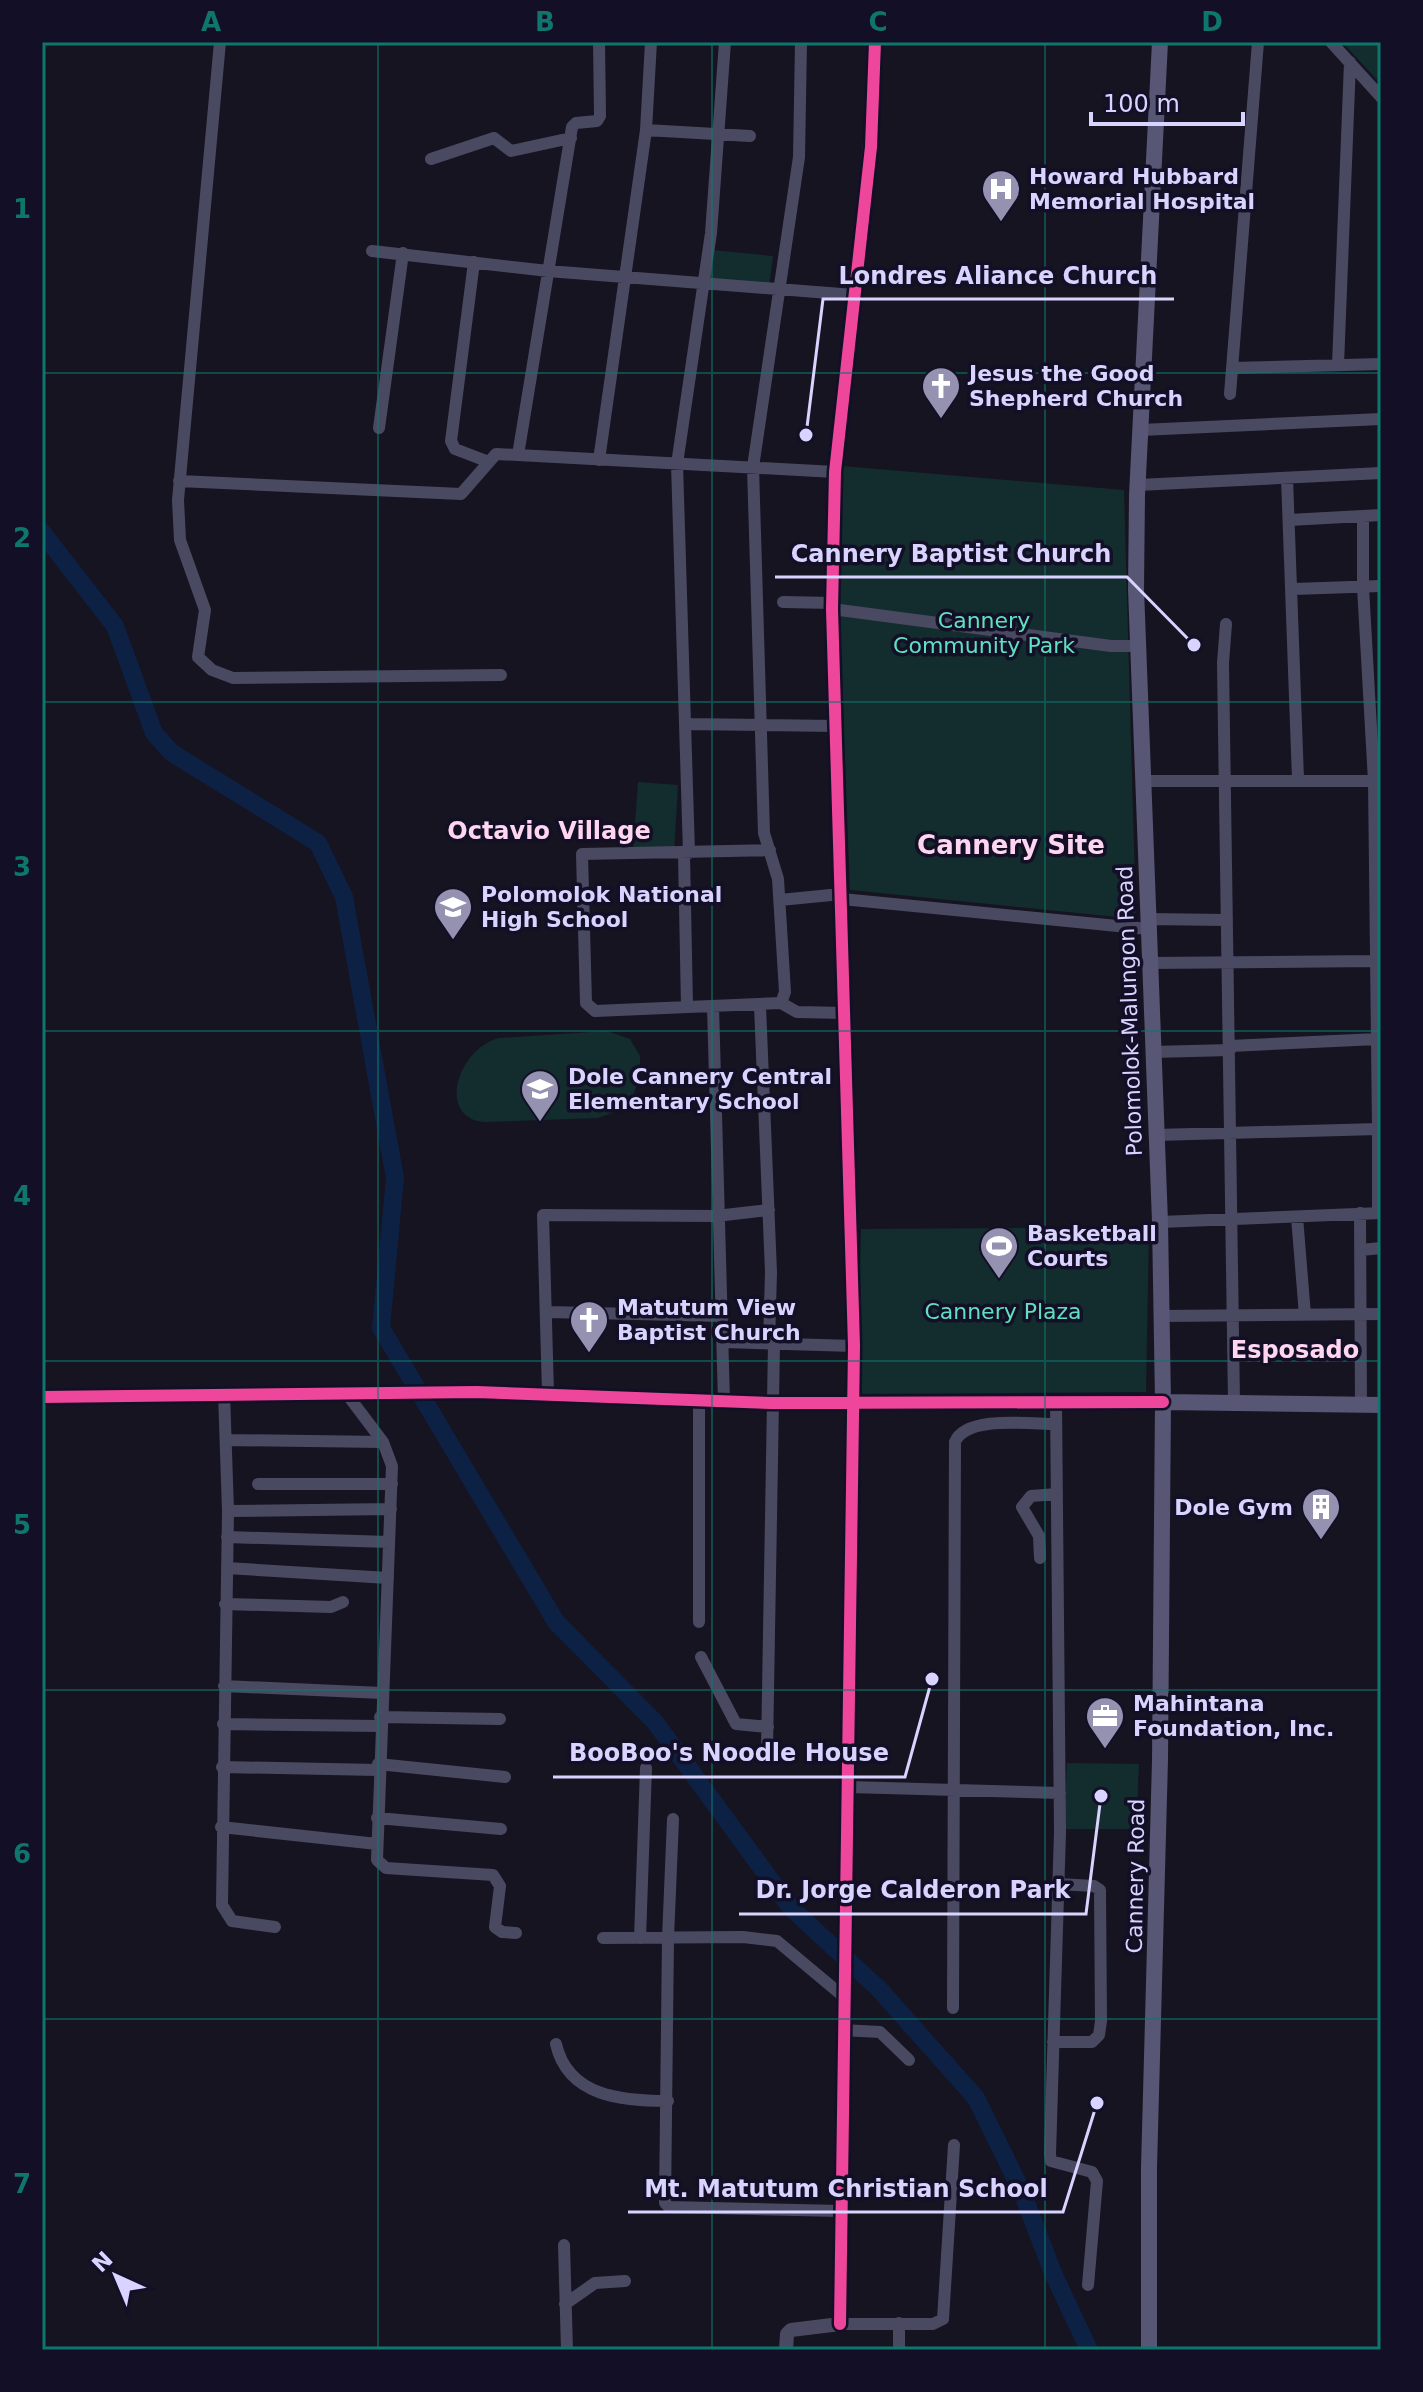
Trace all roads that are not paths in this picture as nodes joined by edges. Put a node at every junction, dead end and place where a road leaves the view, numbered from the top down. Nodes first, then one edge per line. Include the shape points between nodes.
1 (220, 42) edge
2 (599, 42) edge
3 (651, 42) edge
4 (725, 42) edge
5 (801, 42) edge
6 (875, 42) edge
7 (1160, 42) edge
8 (1258, 42) edge
9 (1331, 42) edge
10 (1350, 62) junction
11 (1381, 97) edge
12 (646, 130) junction
13 (721, 134) junction
14 (750, 136) dead end
15 (571, 138) junction
16 (431, 159) dead end
17 (372, 251) dead end
18 (403, 253) junction
19 (474, 262) junction
20 (548, 271) junction
21 (625, 276) junction
22 (705, 283) junction
23 (777, 288) junction
24 (854, 295) junction
25 (1381, 364) edge
26 (1338, 365) junction
27 (1232, 368) junction
28 (1230, 394) dead end
29 (1381, 419) edge
30 (379, 428) dead end
31 (1141, 430) junction
32 (518, 455) junction
33 (599, 460) junction
34 (489, 462) junction
35 (677, 464) junction
36 (753, 467) junction
37 (835, 472) junction
38 (1381, 473) edge
39 (1287, 478) junction
40 (179, 481) junction
41 (1138, 485) junction
42 (1381, 515) edge
43 (1363, 516) junction
44 (1289, 520) junction
45 (1381, 586) edge
46 (1363, 587) junction
47 (1293, 589) junction
48 (783, 602) dead end
49 (832, 606) junction
50 (1226, 624) dead end
51 (1137, 646) junction
52 (501, 675) dead end
53 (686, 724) junction
54 (760, 726) junction
55 (836, 726) junction
56 (1226, 779) junction
57 (1298, 779) junction
58 (1142, 781) junction
59 (1378, 781) edge
60 (770, 850) junction
61 (687, 854) junction
62 (842, 896) junction
63 (780, 900) junction
64 (1227, 920) junction
65 (1148, 924) junction
66 (1375, 961) junction
67 (1228, 962) junction
68 (1149, 963) junction
69 (781, 1003) junction
70 (713, 1006) junction
71 (760, 1006) junction
72 (687, 1007) junction
73 (845, 1013) junction
74 (1377, 1039) junction
75 (1230, 1048) junction
76 (1153, 1052) junction
77 (1378, 1129) junction
78 (1232, 1133) junction
79 (1156, 1135) junction
80 (769, 1210) junction
81 (1360, 1213) junction
82 (1379, 1213) edge
83 (716, 1216) junction
84 (1297, 1217) junction
85 (1230, 1220) junction
86 (1160, 1222) junction
87 (1381, 1248) edge
88 (1361, 1250) junction
89 (547, 1312) junction
90 (1361, 1314) junction
91 (1381, 1314) edge
92 (1305, 1315) junction
93 (723, 1316) junction
94 (1162, 1316) junction
95 (1233, 1316) junction
96 (724, 1342) junction
97 (772, 1343) junction
98 (854, 1346) junction
99 (224, 1393) junction
100 (346, 1393) junction
101 (548, 1393) junction
102 (42, 1397) edge
103 (699, 1402) junction
104 (724, 1402) junction
105 (1163, 1402) junction
106 (1234, 1402) junction
107 (771, 1403) junction
108 (853, 1403) junction
109 (1056, 1403) junction
110 (1361, 1405) junction
111 (1381, 1405) edge
112 (1056, 1424) junction
113 (226, 1440) junction
114 (383, 1442) junction
115 (258, 1484) dead end
116 (392, 1484) junction
117 (1057, 1494) junction
118 (391, 1509) junction
119 (228, 1511) junction
120 (227, 1537) junction
121 (389, 1542) junction
122 (1040, 1558) dead end
123 (227, 1568) junction
124 (388, 1578) junction
125 (343, 1602) dead end
126 (225, 1604) junction
127 (699, 1622) dead end
128 (701, 1657) dead end
129 (224, 1686) junction
130 (382, 1693) junction
131 (500, 1719) dead end
132 (380, 1721) junction
133 (223, 1724) junction
134 (768, 1727) junction
135 (767, 1749) dead end
136 (222, 1767) junction
137 (378, 1767) junction
138 (646, 1768) dead end
139 (505, 1777) dead end
140 (849, 1787) junction
141 (955, 1789) junction
142 (1060, 1793) junction
143 (377, 1818) junction
144 (673, 1819) dead end
145 (221, 1827) junction
146 (501, 1829) dead end
147 (377, 1844) junction
148 (1058, 1884) junction
149 (275, 1927) dead end
150 (516, 1933) dead end
151 (603, 1938) dead end
152 (640, 1938) junction
153 (668, 1938) junction
154 (844, 1997) junction
155 (953, 2008) dead end
156 (842, 2030) junction
157 (1053, 2042) junction
158 (556, 2044) dead end
159 (909, 2060) dead end
160 (668, 2101) junction
161 (954, 2145) dead end
162 (841, 2211) junction
163 (564, 2245) dead end
164 (625, 2281) dead end
165 (1088, 2285) dead end
166 (565, 2304) junction
167 (899, 2323) junction
168 (840, 2324) junction
169 (567, 2350) edge
170 (786, 2350) edge
171 (899, 2350) edge
172 (1149, 2350) edge

1 - 40 street
2 - 15 street via 599,118 575,124
3 - 12 street
4 - 13 street
5 - 23 street via 799,157
6 - 24 street via 871,147
7 - 31 main road, Polomolok-Malungon Road
8 - 27 street
9 - 10 street
10 - 11 street
10 - 26 street
12 - 13 street
12 - 21 street
13 - 14 street
13 - 22 street
15 - 16 street via 511,151 494,138
15 - 20 street
17 - 18 street
18 - 19 street
18 - 30 street
19 - 20 street
19 - 34 street via 451,441 457,450
20 - 21 street
20 - 32 street
21 - 22 street
21 - 33 street
22 - 23 street
22 - 35 street
23 - 24 street
23 - 36 street
24 - 37 street
25 - 26 street
26 - 27 street
27 - 28 street
29 - 31 street
31 - 41 main road, Polomolok-Malungon Road
32 - 33 street
32 - 34 street via 499,453
33 - 35 street
34 - 40 street via 461,494
35 - 36 street
35 - 53 street
36 - 37 street
36 - 54 street
37 - 49 street
38 - 39 street
39 - 41 street
39 - 44 street
40 - 52 street via 180,540 205,610 198,657 212,670 233,678 285,680
41 - 51 main road, Polomolok-Malungon Road
42 - 43 street
43 - 44 street
43 - 46 street
44 - 47 street
45 - 46 street
46 - 47 street
46 - 59 street
47 - 57 street
48 - 49 street
49 - 51 street
49 - 55 street
50 - 56 street
51 - 58 main road, Polomolok-Malungon Road
53 - 54 street
53 - 61 street
54 - 55 street
54 - 60 street via 764,833
55 - 62 street
56 - 57 street
56 - 58 street
56 - 64 street
57 - 59 street
58 - 65 main road, Polomolok-Malungon Road
59 - 66 street
60 - 61 street
60 - 63 street
61 - 72 street
61 - 72 street via 582,854 587,1005 595,1011
62 - 63 street
62 - 65 street
62 - 73 street
63 - 69 street via 785,992
64 - 65 street
64 - 67 street
65 - 68 main road, Polomolok-Malungon Road
66 - 67 street
66 - 74 street
67 - 68 street
67 - 75 street
68 - 76 main road, Polomolok-Malungon Road
69 - 71 street
69 - 73 street via 797,1012
70 - 71 street
70 - 72 street
70 - 83 street
71 - 80 street
73 - 98 street
74 - 75 street
74 - 77 street
75 - 76 street
75 - 78 street
76 - 79 main road, Polomolok-Malungon Road
77 - 78 street
77 - 82 street
78 - 79 street
78 - 85 street
79 - 86 main road, Polomolok-Malungon Road
80 - 83 street
80 - 97 street
81 - 82 street
81 - 84 street
81 - 88 street
83 - 89 street via 543,1215
83 - 93 street
84 - 85 street
84 - 92 street
85 - 86 street
85 - 95 street
86 - 94 main road, Polomolok-Malungon Road
87 - 88 street
88 - 90 street
89 - 93 street
89 - 101 street
90 - 91 street
90 - 92 street
90 - 110 street
92 - 95 street
93 - 96 street
94 - 95 street
94 - 105 main road, Polomolok-Malungon Road
95 - 106 street
96 - 97 street
96 - 104 street
97 - 98 street
97 - 107 street
98 - 108 street
99 - 100 street
99 - 102 street
99 - 113 street
100 - 101 street
100 - 114 street
101 - 103 street
103 - 104 street
103 - 127 street
104 - 107 street
105 - 106 main road
105 - 109 street
105 - 172 main road, Cannery Road
106 - 110 main road
107 - 108 street
107 - 134 street via 774,1531
108 - 109 street
108 - 140 street
109 - 112 street
110 - 111 main road
112 - 117 street
112 - 141 street via 984,1424 963,1431 955,1442
113 - 114 street
113 - 119 street
114 - 116 street
115 - 116 street
116 - 118 street
117 - 122 street via 1031,1496 1022,1507 1039,1536
117 - 142 street
118 - 119 street
118 - 121 street
119 - 120 street
120 - 121 street
120 - 123 street
121 - 124 street
123 - 124 street
123 - 126 street
124 - 130 street
125 - 126 street via 331,1607
126 - 129 street
128 - 134 street via 736,1724
129 - 130 street
129 - 133 street
130 - 132 street
131 - 132 street
132 - 133 street
132 - 137 street
133 - 136 street
134 - 135 street
136 - 137 street
136 - 145 street
137 - 139 street
137 - 143 street
138 - 152 street
140 - 141 street
140 - 154 street
141 - 142 street
141 - 155 street
142 - 148 street
143 - 146 street
143 - 147 street
144 - 153 street
145 - 147 street
145 - 149 street via 225,1914 242,1923
147 - 150 street via 377,1860 386,1868 497,1877 495,1927
148 - 157 street
148 - 157 street via 1100,1890 1101,2021 1092,2042
151 - 152 street
152 - 153 street
153 - 154 street via 777,1941
153 - 160 street
154 - 156 street
156 - 159 street via 880,2032
156 - 162 street
157 - 165 street via 1050,2158 1092,2172 1097,2181
158 - 160 street via 563,2064 595,2092 627,2101
160 - 162 street via 667,2206
161 - 167 street via 946,2313 933,2324
162 - 168 street
163 - 166 street
164 - 166 street via 595,2283
166 - 169 street
167 - 168 street
167 - 171 street
168 - 170 street via 791,2330

